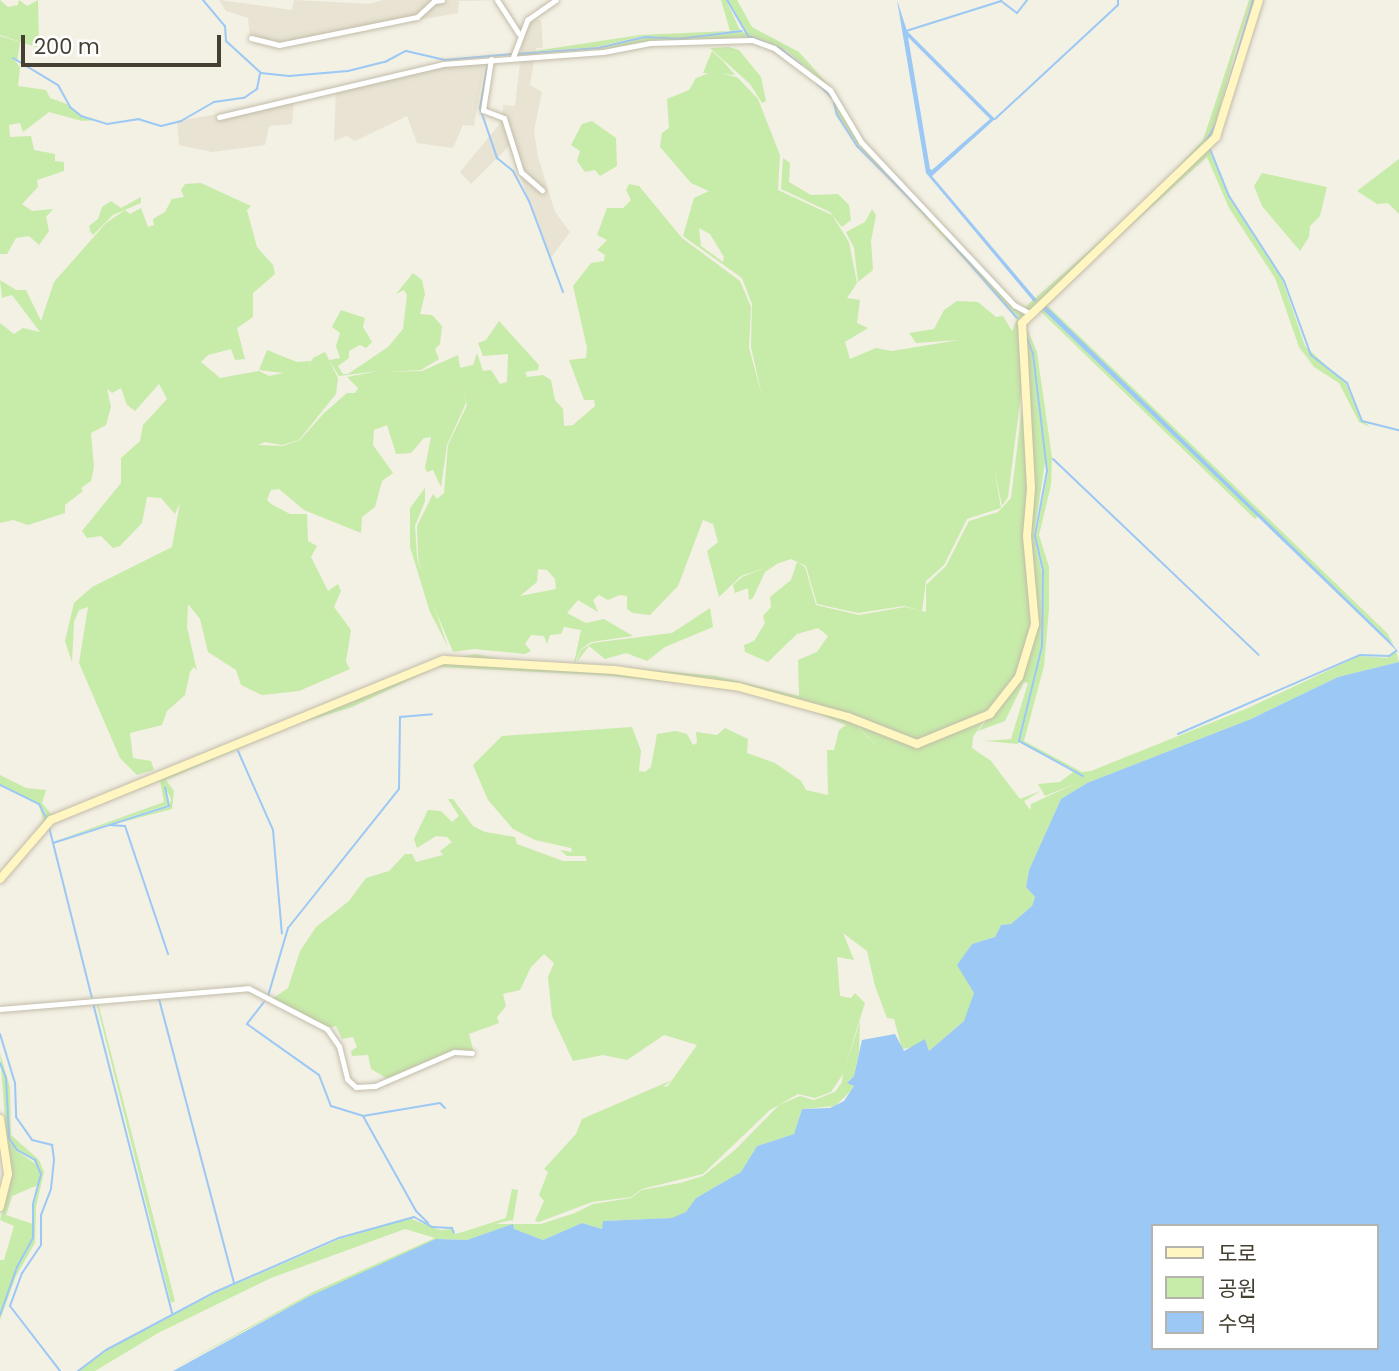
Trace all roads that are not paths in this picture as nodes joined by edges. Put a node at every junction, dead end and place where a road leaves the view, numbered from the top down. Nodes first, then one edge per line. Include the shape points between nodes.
1 (442, 0) edge
2 (496, 0) edge
3 (556, 0) edge
4 (1259, 0) edge
5 (519, 34) junction
6 (251, 38) dead end
7 (513, 57) junction
8 (491, 59) junction
9 (219, 117) dead end
10 (542, 190) dead end
11 (1029, 313) junction
12 (0, 879) edge
13 (0, 1009) edge
14 (472, 1053) dead end
15 (0, 1119) edge
16 (0, 1207) edge

1 - 6 street via 434,1 417,17 397,17 310,39 279,45
2 - 5 street
3 - 5 street via 527,20
4 - 11 street via 1216,137
5 - 7 street
7 - 8 street
7 - 11 street via 727,38 775,48 834,95 861,142 1014,305
8 - 9 street via 420,69
8 - 10 street via 483,110 504,118 521,172
11 - 12 street via 1019,335 1028,424 1027,536 1034,584 1033,637 1019,677 990,714 917,744 848,717 738,687 614,670 444,660 51,820
13 - 14 street via 248,988 327,1029 339,1046 347,1079 356,1087 375,1086 454,1052
15 - 16 street via 8,1174

